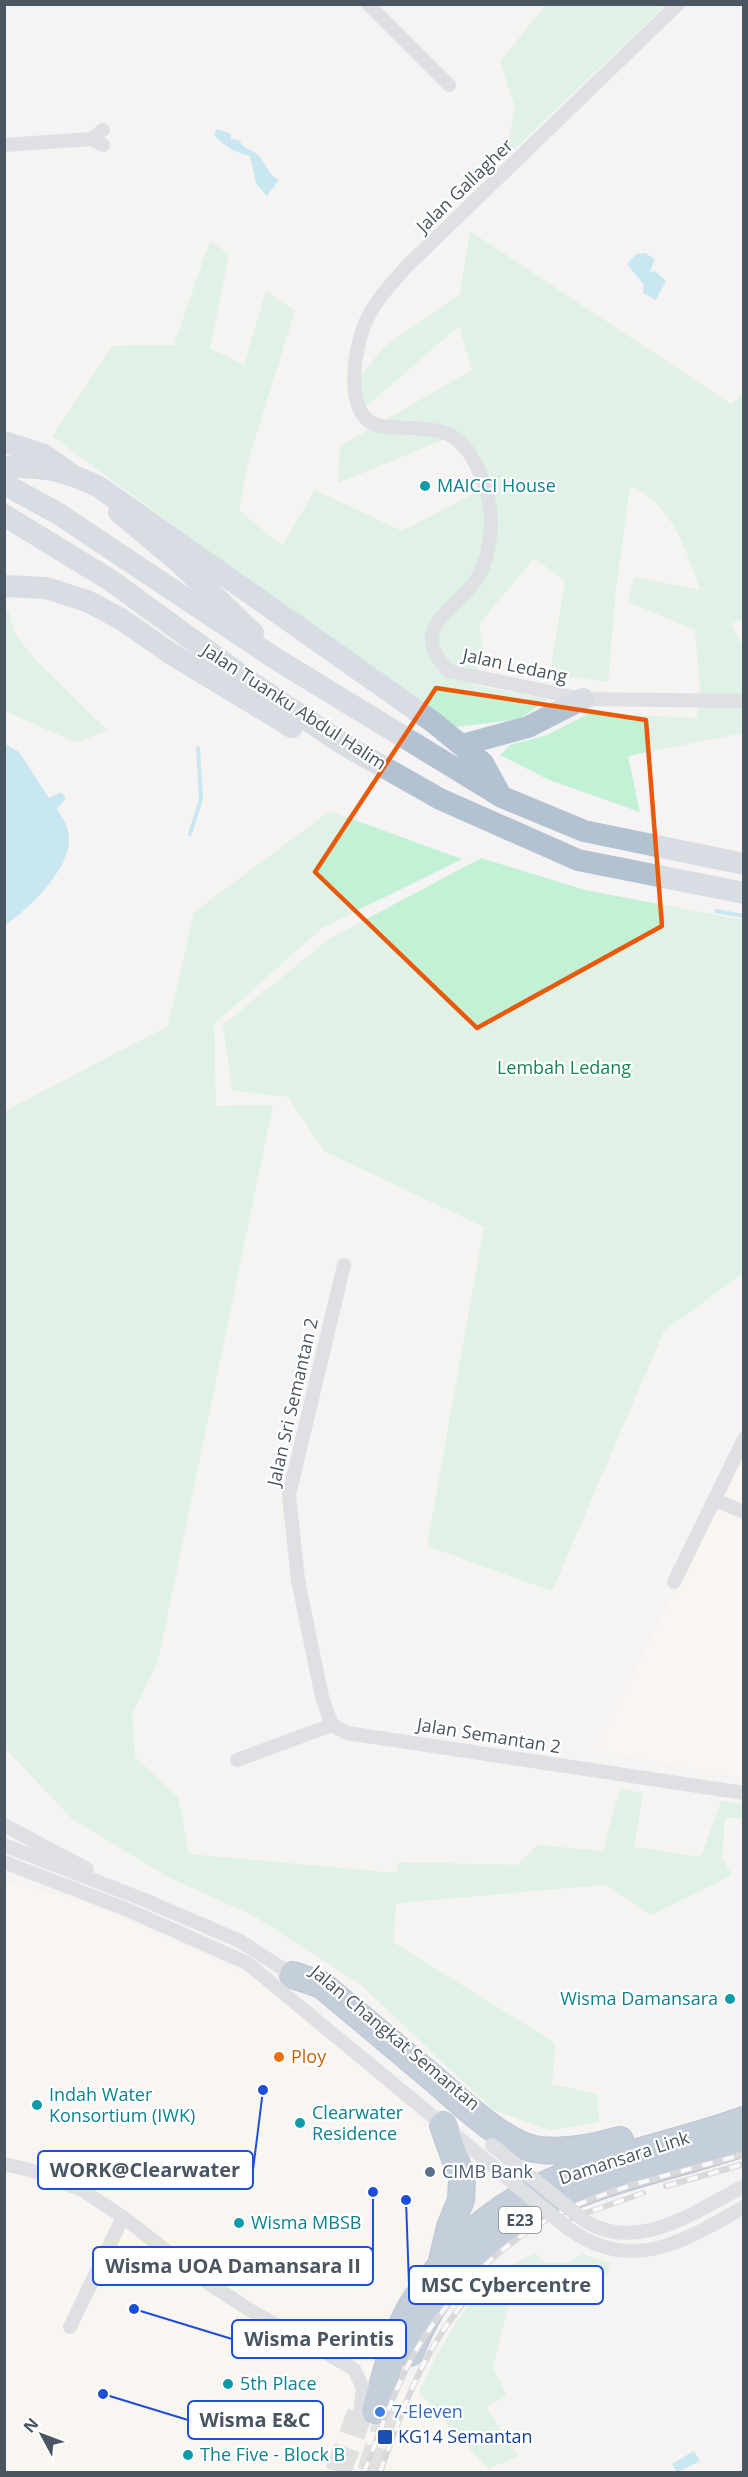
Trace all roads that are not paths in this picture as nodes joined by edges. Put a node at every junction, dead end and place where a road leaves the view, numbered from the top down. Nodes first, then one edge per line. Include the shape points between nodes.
1 (368, 4) edge
2 (678, 4) edge
3 (449, 85) dead end
4 (103, 130) dead end
5 (4, 145) edge
6 (375, 425) joint
7 (4, 442) edge
8 (4, 467) edge
9 (4, 484) edge
10 (4, 515) edge
11 (4, 586) edge
12 (276, 659) junction
13 (583, 699) junction
14 (744, 701) edge
15 (462, 745) junction
16 (502, 797) junction
17 (736, 859) edge
18 (578, 860) junction
19 (744, 893) edge
20 (344, 1265) dead end
21 (744, 1439) edge
22 (715, 1500) junction
23 (744, 1512) edge
24 (674, 1582) dead end
25 (332, 1725) junction
26 (237, 1760) dead end
27 (744, 1793) edge
28 (4, 1825) edge
29 (4, 1845) edge
30 (4, 1862) edge
31 (142, 1899) junction
32 (293, 1975) junction
33 (443, 2125) junction
34 (739, 2129) edge
35 (4, 2164) edge
36 (744, 2186) edge
37 (744, 2207) edge
38 (123, 2217) junction
39 (441, 2264) junction
40 (70, 2327) dead end
41 (375, 2411) junction

1 - 3 street
2 - 6 street, Jalan Gallagher via 380,296 357,349 355,388 356,403 363,417
4 - 5 street via 97,142
6 - 13 street, Jalan Ledang via 449,435 463,445 488,498 491,522 486,559 476,579 435,624 430,642 435,657 449,671
7 - 12 main road via 44,455 92,489 235,613
8 - 15 main road, bridge via 47,467 99,487
9 - 12 main road, Jalan Tuanku Abdul Halim via 59,514
10 - 18 main road, Jalan Tuanku Abdul Halim via 110,580 343,744 440,799
11 - 18 main road via 46,588 87,601 416,802 511,844
12 - 16 main road, Jalan Tuanku Abdul Halim
13 - 14 street, Jalan Ledang
13 - 15 main road via 528,727
15 - 16 main road via 483,763
16 - 17 main road, Jalan Tuanku Abdul Halim via 584,831
18 - 19 main road, Jalan Tuanku Abdul Halim
20 - 25 street, Jalan Sri Semantan 2 via 289,1495 298,1580 322,1697
21 - 22 street
22 - 23 street
22 - 24 street
25 - 26 street
25 - 27 street, Jalan Semantan 2 via 347,1733
28 - 31 street
29 - 31 street, Jalan Changkat Semantan
30 - 33 street, Jalan Changkat Semantan via 128,1910 247,1963
31 - 32 street, Jalan Changkat Semantan via 240,1941
32 - 34 highway via 322,1985 471,2109 513,2140 534,2149 560,2151 595,2147 634,2136
32 - 36 street, Jalan Changkat Semantan, bridge via 492,2145 580,2217 605,2231 637,2234 672,2224
33 - 37 street, Jalan Changkat Semantan, bridge via 570,2230 618,2252 652,2249 702,2230
33 - 39 highway via 462,2179 461,2200
34 - 39 highway, Damansara Link / E23 via 573,2171 513,2200 461,2242
34 - 41 highway, Damansara Link / E23 via 583,2190 512,2224 466,2262 442,2292
35 - 38 street via 60,2180
38 - 40 street
38 - 41 street via 205,2281 354,2369
39 - 41 highway, Damansara Link / E23 via 380,2363

